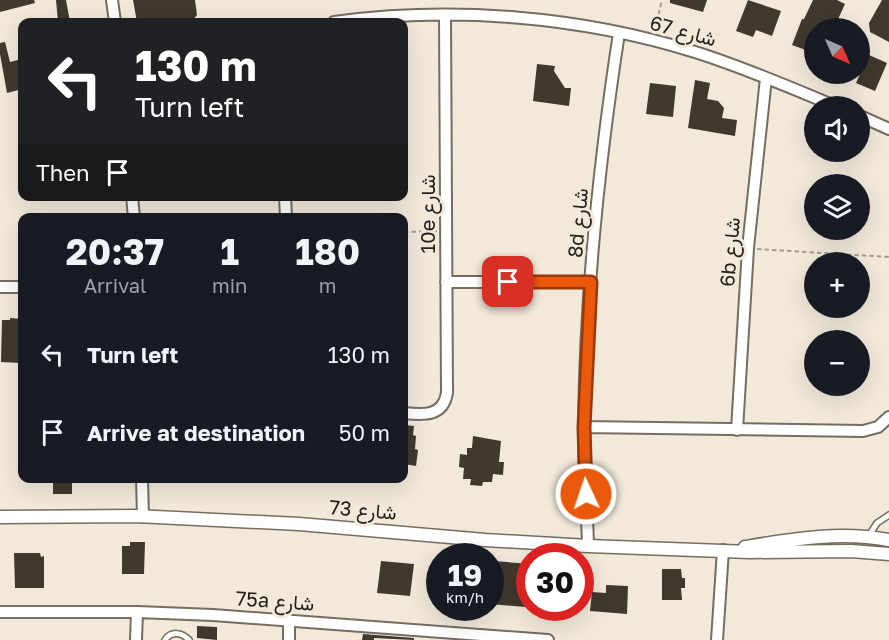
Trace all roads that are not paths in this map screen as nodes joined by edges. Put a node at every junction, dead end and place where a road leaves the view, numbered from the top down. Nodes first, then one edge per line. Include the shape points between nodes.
1 (112, 0) edge
2 (445, 16) junction
3 (114, 18) edge
4 (379, 18) edge
5 (619, 33) junction
6 (766, 78) junction
7 (811, 96) edge
8 (870, 121) edge
9 (889, 129) edge
10 (446, 282) junction
11 (591, 282) junction
12 (0, 287) edge
13 (18, 287) edge
14 (408, 413) edge
15 (887, 420) edge
16 (584, 427) junction
17 (737, 430) junction
18 (137, 483) edge
19 (142, 483) edge
20 (889, 515) edge
21 (139, 516) junction
22 (0, 517) edge
23 (868, 537) junction
24 (889, 540) edge
25 (534, 543) edge
26 (584, 543) edge
27 (594, 546) edge
28 (720, 550) junction
29 (889, 554) edge
30 (0, 612) edge
31 (136, 612) junction
32 (289, 620) junction
33 (136, 640) edge
34 (165, 640) edge
35 (189, 640) edge
36 (289, 640) edge
37 (548, 640) edge
38 (717, 640) edge

1 - 3 street
2 - 4 street, شارع 67
2 - 5 street, شارع 67 via 532,19
2 - 10 street, 10e شارع
5 - 6 street, شارع 67 via 730,63
5 - 11 street, 8d شارع
6 - 7 street, شارع 67
6 - 17 street, 6b شارع via 748,248
8 - 9 street
10 - 11 street
10 - 14 street, 10e شارع via 446,399 439,409 427,415
11 - 16 street, 8d شارع
12 - 13 street
15 - 17 street via 863,431
16 - 17 street
16 - 26 street, 8d شارع
18 - 21 street
19 - 21 street
20 - 23 lane via 877,523
21 - 22 street, شارع 73
21 - 25 street, شارع 73
23 - 24 street, شارع 73
23 - 28 street, شارع 73 via 824,535
27 - 28 street, شارع 73
28 - 29 street, شارع 73
28 - 38 street
30 - 31 street, 75a شارع
31 - 32 street, 75a شارع
31 - 33 street
32 - 36 street
32 - 37 street, 75a شارع
34 - 35 lane via 174,634

